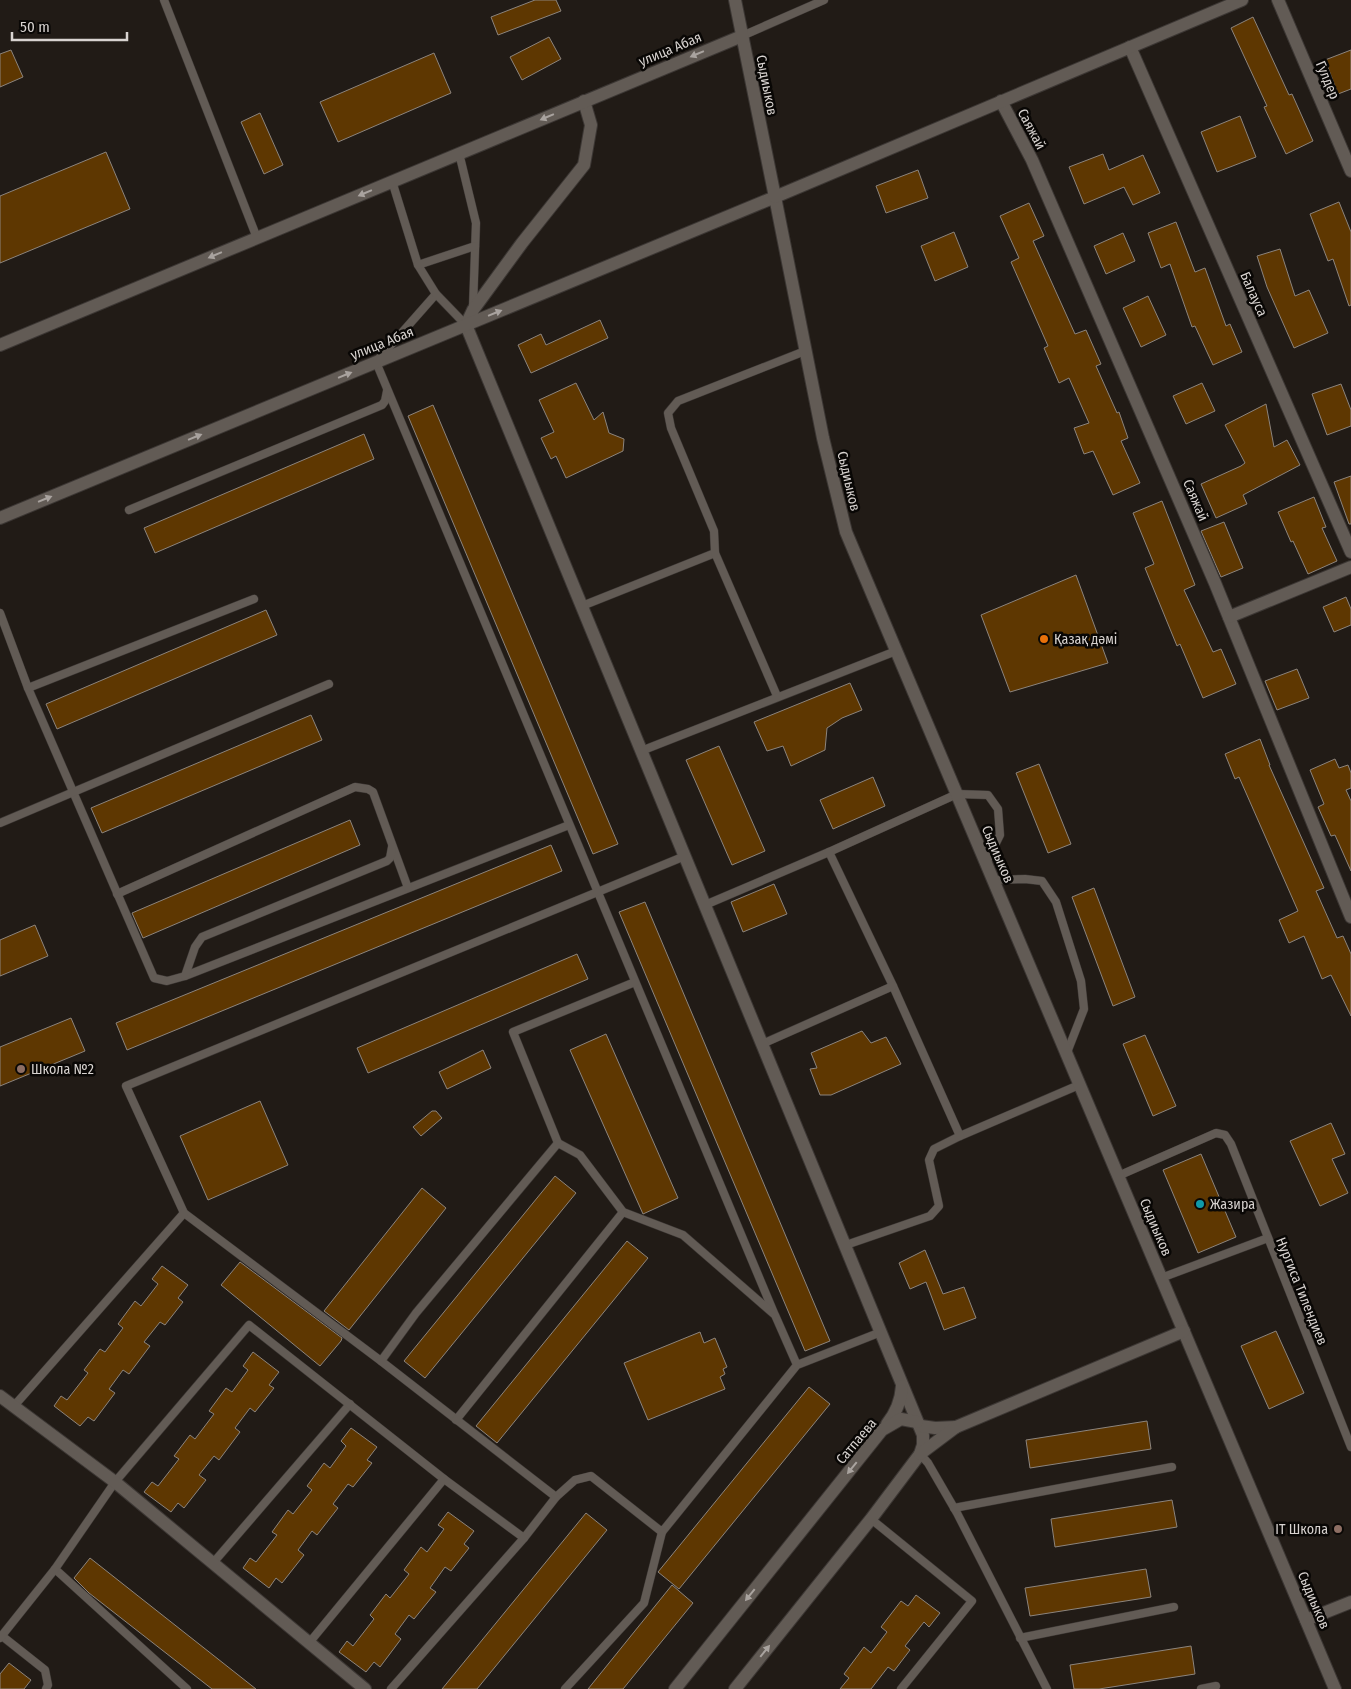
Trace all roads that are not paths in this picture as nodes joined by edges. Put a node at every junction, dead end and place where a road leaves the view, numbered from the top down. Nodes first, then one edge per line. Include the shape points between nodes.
1 (164, 0) edge
2 (735, 0) edge
3 (824, 0) edge
4 (1242, 0) edge
5 (1278, 0) edge
6 (742, 36) junction
7 (1130, 47) junction
8 (584, 101) junction
9 (1000, 101) junction
10 (459, 153) junction
11 (1351, 172) edge
12 (392, 181) junction
13 (775, 197) junction
14 (257, 238) junction
15 (475, 246) junction
16 (418, 265) junction
17 (436, 294) junction
18 (473, 310) junction
19 (466, 325) junction
20 (0, 344) edge
21 (805, 351) junction
22 (376, 362) junction
23 (387, 389) junction
24 (129, 510) dead end
25 (0, 518) edge
26 (1351, 552) edge
27 (715, 553) junction
28 (1351, 567) edge
29 (254, 599) dead end
30 (582, 606) junction
31 (0, 613) edge
32 (1229, 617) junction
33 (896, 651) junction
34 (329, 684) dead end
35 (28, 688) junction
36 (777, 696) junction
37 (641, 751) junction
38 (73, 792) junction
39 (957, 794) junction
40 (0, 823) edge
41 (570, 824) junction
42 (393, 845) junction
43 (829, 852) junction
44 (685, 856) junction
45 (986, 863) junction
46 (993, 880) junction
47 (408, 888) junction
48 (598, 892) junction
49 (118, 894) junction
50 (705, 905) junction
51 (1351, 917) edge
52 (185, 976) junction
53 (636, 982) junction
54 (893, 986) junction
55 (762, 1044) junction
56 (1066, 1054) junction
57 (1079, 1085) junction
58 (960, 1136) junction
59 (558, 1142) junction
60 (1118, 1176) junction
61 (623, 1212) junction
62 (184, 1214) junction
63 (1268, 1238) junction
64 (846, 1245) junction
65 (1161, 1278) junction
66 (775, 1315) junction
67 (1184, 1331) junction
68 (881, 1332) junction
69 (381, 1361) junction
70 (797, 1365) junction
71 (902, 1380) junction
72 (0, 1396) edge
73 (350, 1404) junction
74 (14, 1406) junction
75 (456, 1420) junction
76 (919, 1424) junction
77 (956, 1427) junction
78 (882, 1430) junction
79 (1351, 1447) edge
80 (920, 1454) junction
81 (1172, 1466) dead end
82 (444, 1479) junction
83 (115, 1482) junction
84 (556, 1497) junction
85 (954, 1508) junction
86 (871, 1519) junction
87 (662, 1532) junction
88 (524, 1538) junction
89 (213, 1563) junction
90 (55, 1570) junction
91 (1351, 1602) edge
92 (1174, 1607) dead end
93 (1306, 1620) junction
94 (1, 1637) edge
95 (1020, 1638) junction
96 (309, 1643) junction
97 (1216, 1686) dead end
98 (46, 1689) edge
99 (187, 1689) edge
100 (365, 1689) edge
101 (391, 1689) edge
102 (565, 1689) edge
103 (676, 1689) edge
104 (734, 1689) edge
105 (900, 1689) edge
106 (1047, 1689) edge
107 (1201, 1689) edge
108 (1335, 1689) edge

1 - 14 lane
2 - 6 street, Сыдиыков
3 - 6 lane
4 - 7 street, улица Абая
5 - 11 street, Гулдер
6 -> 8 street, улица Абая
6 - 13 street, Сыдиыков
7 - 9 street, улица Абая
7 - 26 street, Балауса
8 -> 10 street, улица Абая
8 - 18 street via 591,125 584,165
9 - 13 street, улица Абая
9 - 32 street, Саяжай via 1032,160
10 - 12 street, улица Абая
10 - 15 lane via 476,223
12 -> 14 street, улица Абая
12 - 16 lane
19 -> 13 street, улица Абая
13 - 21 street, Сыдиыков
14 -> 20 street, улица Абая
15 - 16 lane
15 - 18 lane
16 - 17 lane
17 - 19 lane
17 - 22 lane
18 - 19 street
19 - 22 street, улица Абая
19 - 30 street
21 - 27 lane via 678,401 668,413 671,428 714,531
21 - 33 street, Сыдиыков via 846,532
22 - 23 lane
25 -> 22 street, улица Абая
23 - 24 lane via 382,405
23 - 41 lane
27 - 30 lane
27 - 36 lane
28 - 32 street
29 - 35 lane
30 - 37 street
31 - 35 lane
32 - 51 street, Саяжай
33 - 36 lane
33 - 39 street, Сыдиыков
34 - 38 lane
35 - 38 lane
36 - 37 lane
37 - 44 street
38 - 40 lane
38 - 49 lane
39 - 43 lane
39 - 45 street, Сыдиыков
39 - 45 lane via 988,795 998,810 1000,835
41 - 47 lane
41 - 48 lane
42 - 47 lane
42 - 49 lane via 374,792 355,787
42 - 52 lane via 388,861 202,937
43 - 50 lane
43 - 54 lane
44 - 48 lane
44 - 50 street
45 - 46 street, Сыдиыков
46 - 56 street, Сыдиыков
46 - 56 lane via 1042,881 1056,902 1081,981 1084,1010
47 - 52 lane
48 - 53 lane
48 - 62 lane via 126,1086
49 - 52 lane via 154,978 166,982
50 - 55 street
53 - 59 lane via 513,1032
53 - 66 lane
54 - 55 lane
54 - 58 lane
55 - 64 street
56 - 57 street, Сыдиыков
57 - 58 lane
57 - 60 street, Сыдиыков
58 - 64 lane via 934,1149 929,1160 939,1206 930,1216
59 - 61 lane via 580,1154
59 - 69 lane via 416,1313
60 - 63 lane, Нургиса Тилендиев via 1216,1134 1225,1135
60 - 65 street, Сыдиыков
61 - 66 lane via 683,1235
61 - 75 lane
62 - 69 lane
62 - 74 lane
63 - 65 lane
63 - 79 lane, Нургиса Тилендиев
64 - 68 street
65 - 67 street, Сыдиыков
66 - 70 lane
67 - 77 street
67 - 93 street, Сыдиыков
68 - 70 lane
68 - 71 street
69 - 75 lane
70 - 87 lane
71 - 76 street
71 - 78 street via 901,1397 893,1417
72 - 74 street
73 - 82 lane
73 - 83 lane via 249,1325
73 - 89 lane
74 - 83 street
75 - 84 lane
76 - 77 street, Сатпаева via 934,1428
76 - 78 street, Сатпаева via 900,1419
76 - 80 street via 924,1445
77 - 80 street
78 -> 103 street, Сатпаева
80 - 85 lane
80 - 86 street
81 - 85 lane
82 - 88 lane
82 - 96 lane
83 - 89 street
83 - 90 lane
84 - 87 lane via 575,1480 591,1476
84 - 88 lane
85 - 95 lane
104 -> 86 street
86 - 105 lane via 972,1601
87 - 102 lane via 644,1603
88 - 101 lane
89 - 96 street
90 - 94 lane
90 - 99 lane
91 - 93 street
92 - 95 lane
93 - 108 street, Сыдиыков
94 - 98 lane via 45,1670
95 - 106 lane
96 - 100 street
97 - 107 lane

